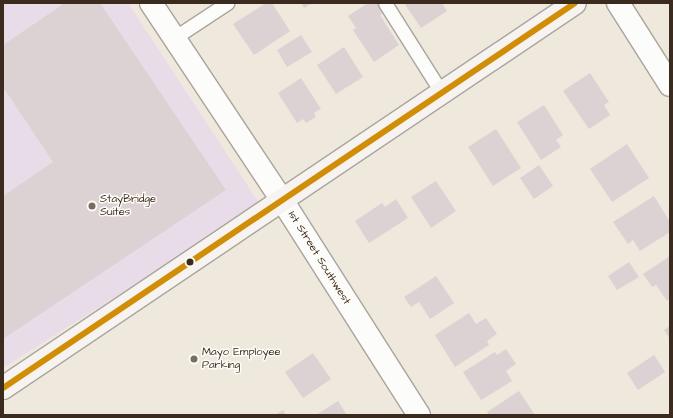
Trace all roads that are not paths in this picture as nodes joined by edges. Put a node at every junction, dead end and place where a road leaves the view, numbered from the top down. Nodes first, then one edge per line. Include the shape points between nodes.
1 (151, 3) edge
2 (228, 3) edge
3 (385, 3) edge
4 (575, 3) edge
5 (618, 3) edge
6 (174, 38) junction
7 (670, 85) edge
8 (442, 93) junction
9 (282, 200) junction
10 (3, 388) edge
11 (419, 415) edge

1 - 6 street, 1st Street Southwest
2 - 6 lane
3 - 8 lane
4 - 8 main road
5 - 7 street
6 - 9 street, 1st Street Southwest
8 - 9 main road
9 - 10 main road
9 - 11 street, 1st Street Southwest

